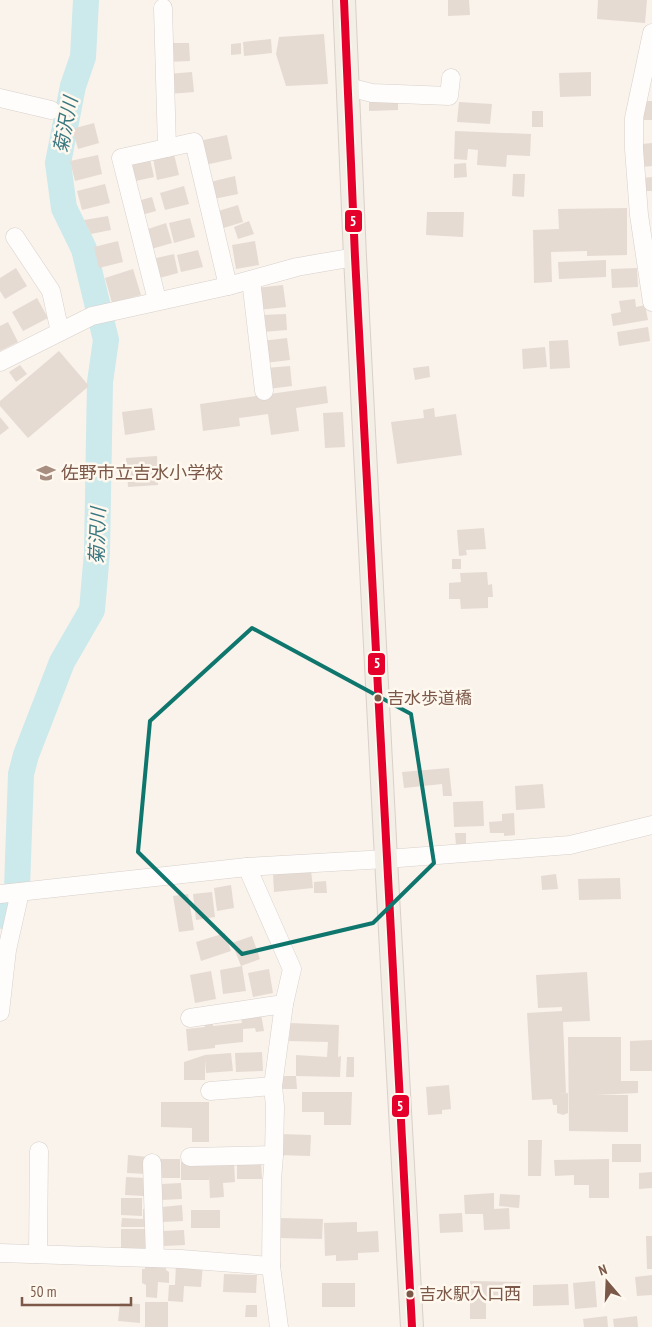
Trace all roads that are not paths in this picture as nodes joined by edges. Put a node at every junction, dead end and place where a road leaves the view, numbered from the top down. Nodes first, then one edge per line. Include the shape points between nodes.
1 (344, 0) edge
2 (163, 8) dead end
3 (652, 33) edge
4 (450, 78) dead end
5 (348, 86) junction
6 (0, 98) edge
7 (51, 110) dead end
8 (167, 148) junction
9 (15, 237) dead end
10 (355, 257) junction
11 (251, 280) junction
12 (228, 286) junction
13 (157, 300) junction
14 (652, 302) edge
15 (60, 332) junction
16 (0, 362) edge
17 (264, 391) dead end
18 (652, 825) edge
19 (386, 859) junction
20 (247, 867) junction
21 (20, 892) junction
22 (0, 894) edge
23 (284, 1004) junction
24 (0, 1012) edge
25 (190, 1018) dead end
26 (273, 1086) junction
27 (210, 1091) dead end
28 (39, 1151) dead end
29 (274, 1155) junction
30 (190, 1157) dead end
31 (152, 1163) dead end
32 (0, 1253) edge
33 (38, 1254) junction
34 (155, 1258) junction
35 (271, 1266) junction
36 (279, 1327) edge
37 (412, 1327) edge

1 - 5 main road
2 - 8 street
3 - 14 street via 634,118 634,149 639,215
4 - 5 street via 448,96 372,93
5 - 10 main road
6 - 7 street
8 - 12 street via 194,142
8 - 13 street via 121,158
9 - 15 street via 50,292
10 - 11 street via 297,267
10 - 19 main road
11 - 12 street
11 - 17 street
12 - 13 street
13 - 15 street via 92,316
15 - 16 street
18 - 19 street via 570,845
19 - 20 street
19 - 37 main road
20 - 21 street
20 - 23 street via 292,969
21 - 22 street
21 - 24 street via 7,950
23 - 25 street
23 - 26 street
26 - 27 street
26 - 29 street
28 - 33 street
29 - 30 street
29 - 35 street
31 - 34 street
32 - 33 street
33 - 34 street
34 - 35 street
35 - 36 street

